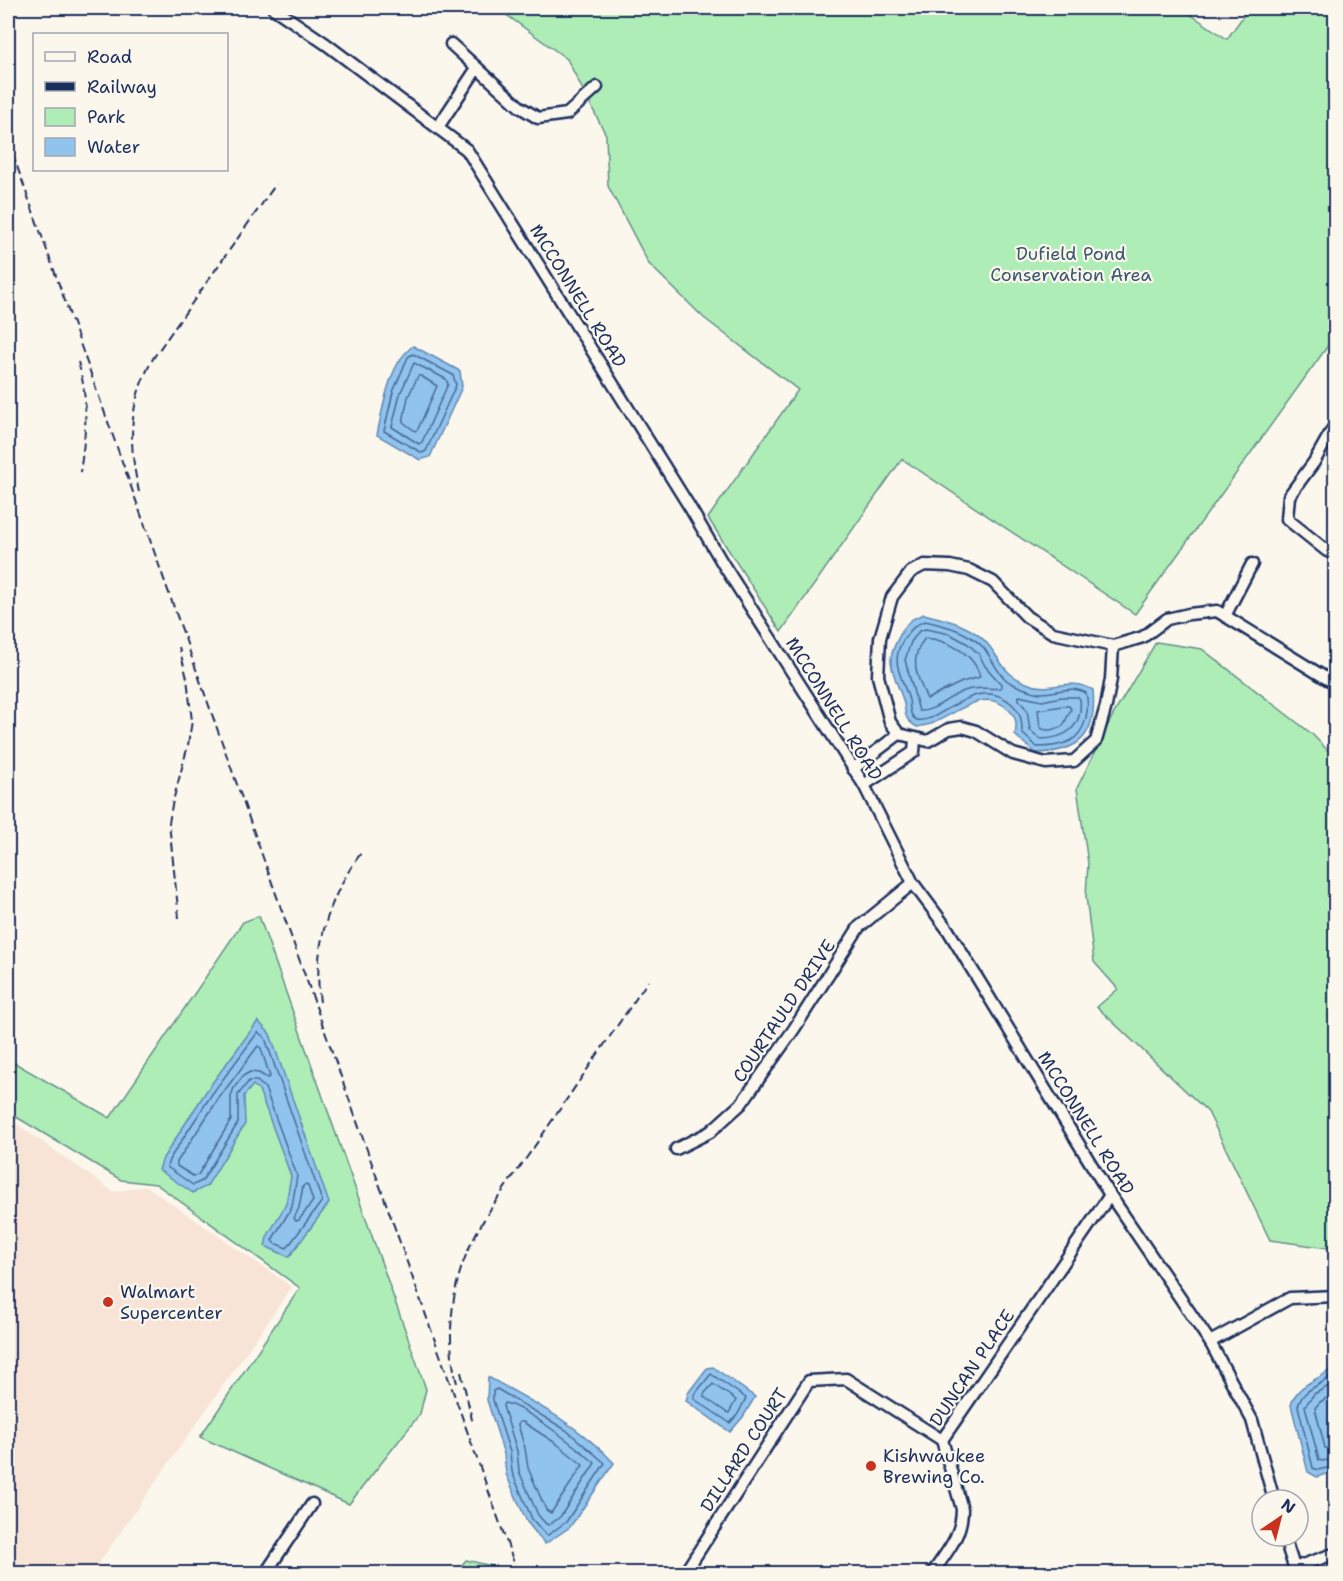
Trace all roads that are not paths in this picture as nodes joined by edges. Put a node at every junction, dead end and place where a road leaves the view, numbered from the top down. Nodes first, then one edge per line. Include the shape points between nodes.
1 (279, 9) edge
2 (451, 44) dead end
3 (477, 68) junction
4 (597, 87) dead end
5 (438, 127) junction
6 (1335, 423) edge
7 (1331, 553) edge
8 (1252, 564) dead end
9 (1225, 616) junction
10 (1113, 646) junction
11 (1329, 680) dead end
12 (899, 734) junction
13 (915, 739) junction
14 (853, 769) junction
15 (864, 785) junction
16 (913, 883) junction
17 (676, 1149) dead end
18 (1110, 1195) junction
19 (1335, 1296) edge
20 (1209, 1342) junction
21 (942, 1440) junction
22 (1271, 1488) edge
23 (312, 1504) dead end
24 (1288, 1548) edge
25 (1335, 1553) edge
26 (1295, 1570) edge
27 (264, 1574) edge
28 (684, 1574) edge
29 (932, 1574) edge

1 - 5 street, MCCONNELL ROAD
2 - 3 street
3 - 4 street via 538,118 567,114
3 - 5 street
5 - 14 street, MCCONNELL ROAD via 467,150
6 - 7 street via 1314,462 1289,496 1287,519
8 - 9 street
9 - 10 street via 1217,611 1167,619 1143,638
9 - 11 street
10 - 12 street via 1053,633 1027,617 993,582 969,570 924,565 911,572 891,597 880,638 878,676 890,722
10 - 13 street via 1108,697 1096,741 1074,761 1046,763 1013,754 976,731 962,727 949,729 928,741
12 - 13 street
12 - 14 street
13 - 15 street via 914,752
14 - 15 street, MCCONNELL ROAD
15 - 16 street, MCCONNELL ROAD
16 - 17 street, COURTAULD DRIVE via 859,927 741,1104 710,1132
16 - 18 street, MCCONNELL ROAD via 957,945
18 - 20 street, MCCONNELL ROAD
18 - 21 street, DUNCAN PLACE
19 - 20 street via 1290,1298
20 - 22 street, MCCONNELL ROAD via 1252,1420
21 - 28 street, DILLARD COURT via 846,1379 809,1381
21 - 29 street, DUNCAN PLACE via 962,1520 956,1538
23 - 27 street
24 - 26 street
25 - 26 street

